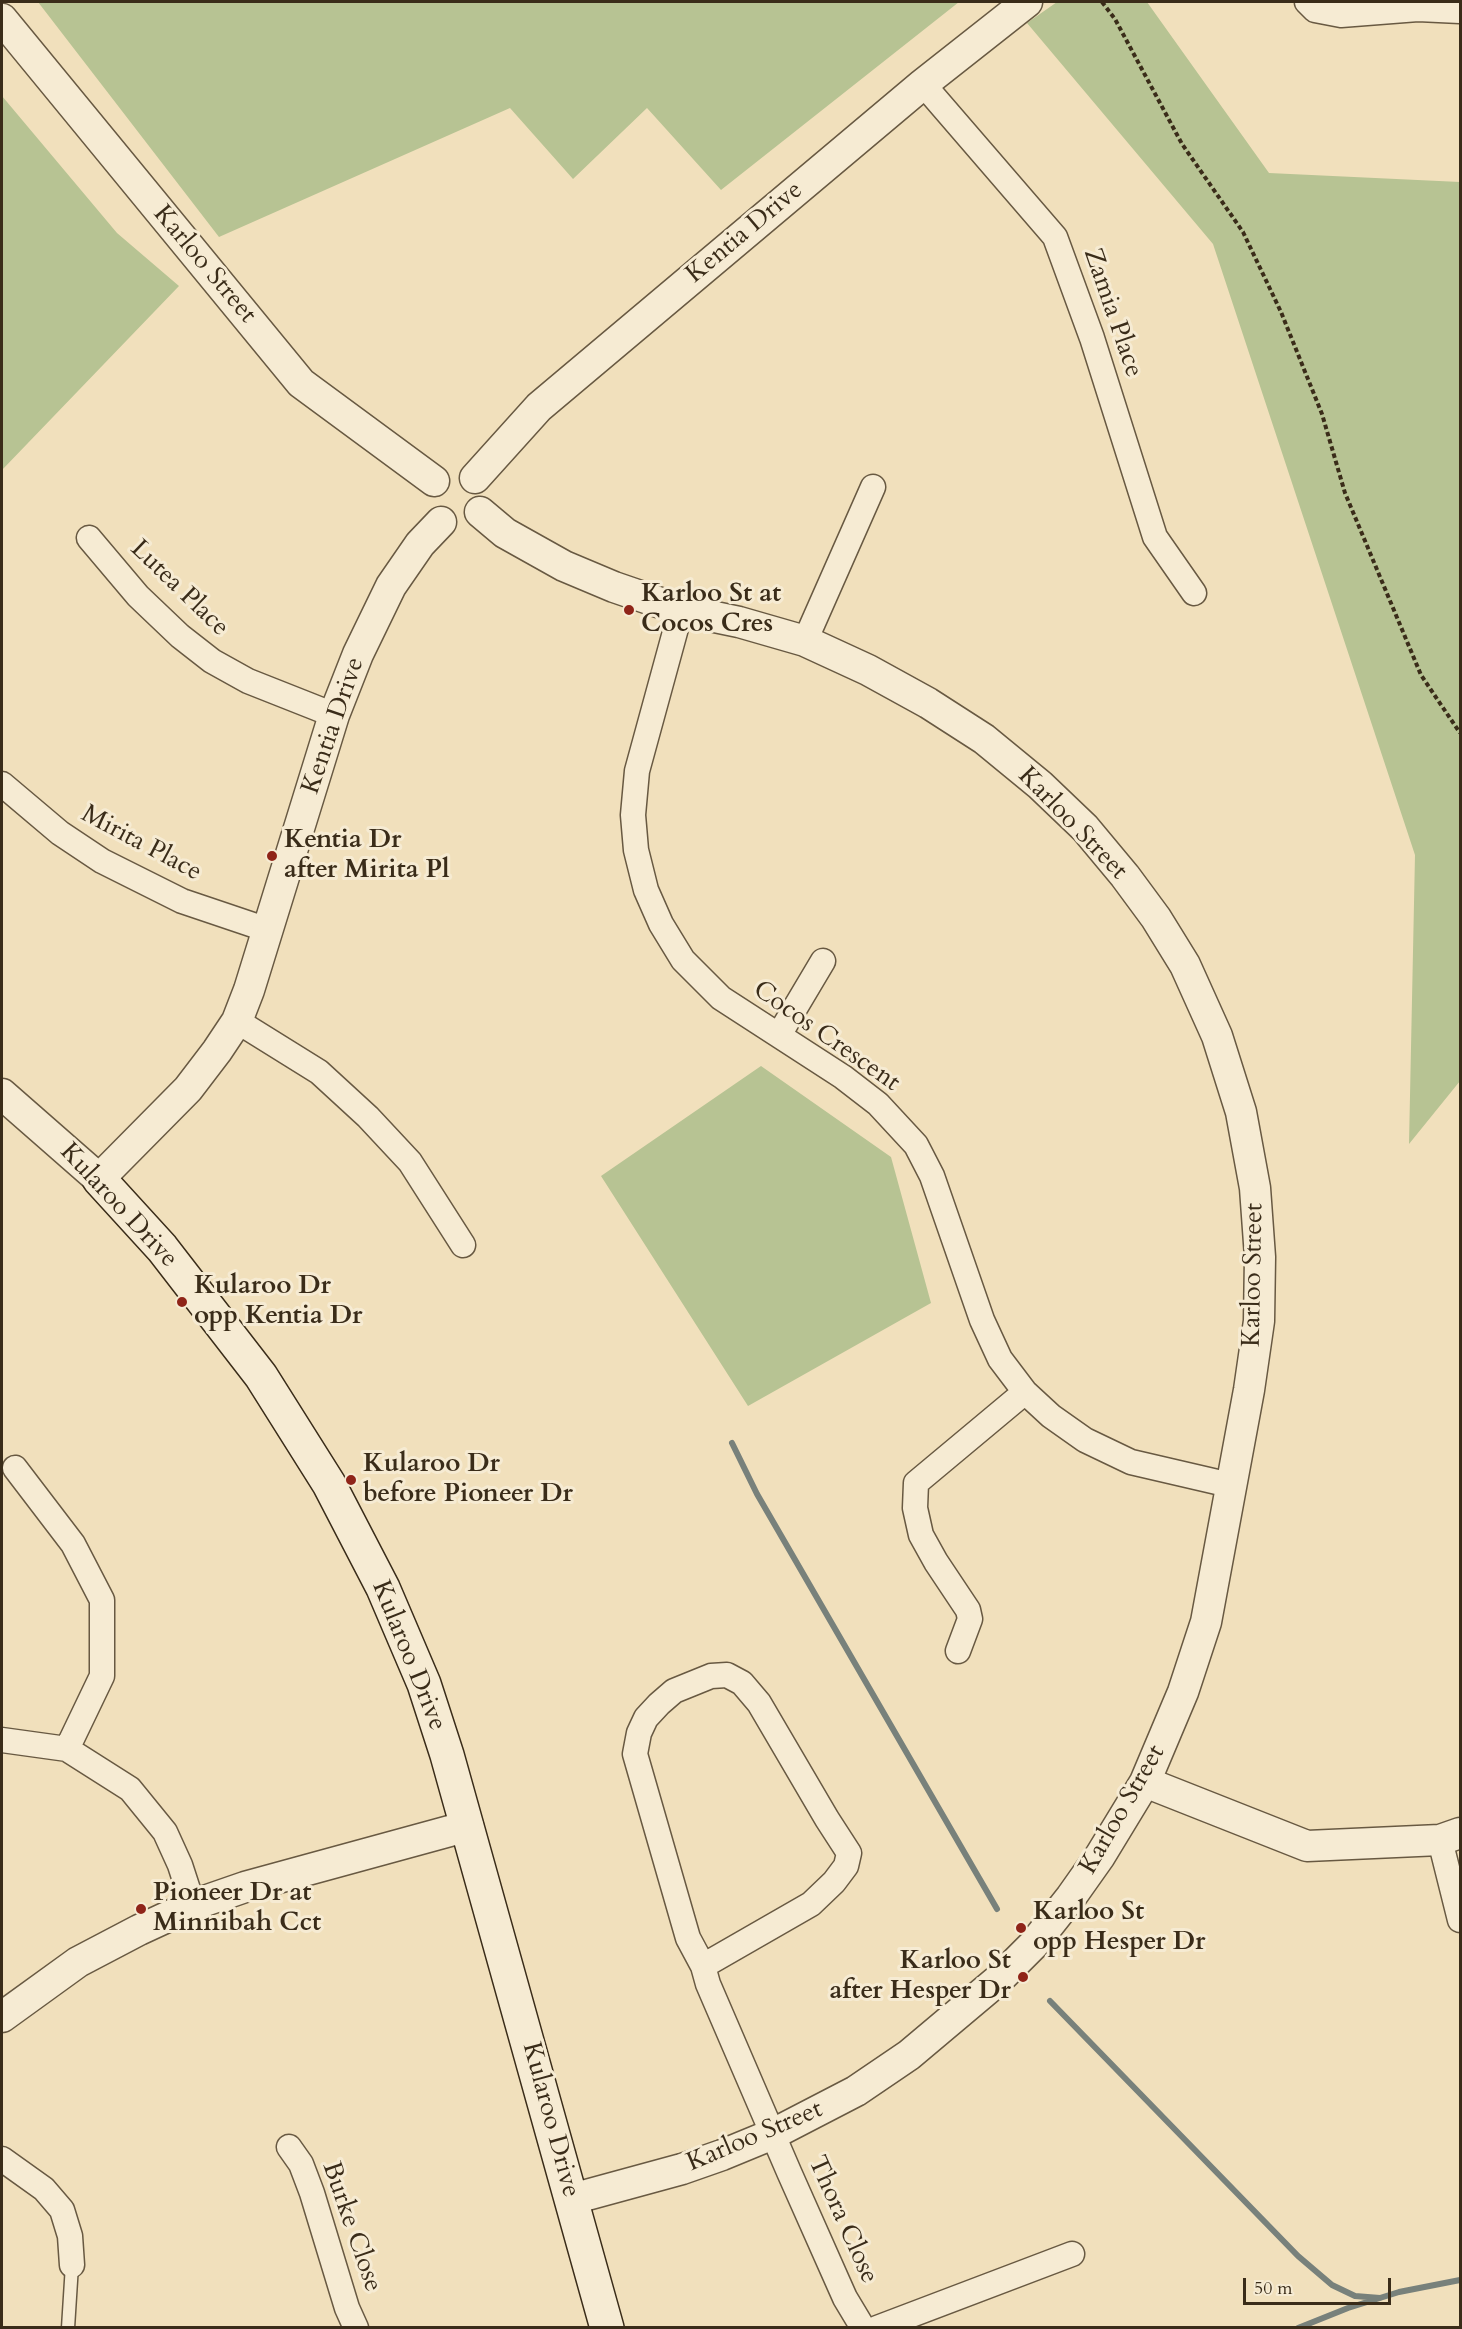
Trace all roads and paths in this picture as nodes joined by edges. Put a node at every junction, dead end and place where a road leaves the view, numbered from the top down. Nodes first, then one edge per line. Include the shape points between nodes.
1 (1027, 2) edge
2 (1102, 2) edge
3 (1307, 2) edge
4 (1461, 11) edge
5 (2, 20) edge
6 (923, 84) junction
7 (475, 478) junction
8 (434, 481) junction
9 (873, 487) dead end
10 (480, 512) junction
11 (441, 522) junction
12 (89, 538) dead end
13 (1194, 593) dead end
14 (681, 610) junction
15 (805, 641) junction
16 (334, 715) junction
17 (1461, 733) edge
18 (2, 784) edge
19 (268, 930) junction
20 (823, 960) dead end
21 (237, 1021) junction
22 (779, 1035) junction
23 (2, 1094) edge
24 (99, 1179) junction
25 (463, 1245) dead end
26 (1025, 1392) junction
27 (15, 1468) dead end
28 (1230, 1485) junction
29 (958, 1651) dead end
30 (2, 1740) edge
31 (67, 1749) junction
32 (1146, 1782) junction
33 (468, 1826) junction
34 (1450, 1836) edge
35 (193, 1905) junction
36 (1461, 1920) edge
37 (703, 1966) junction
38 (2, 2017) edge
39 (773, 2134) junction
40 (290, 2147) dead end
41 (2, 2159) edge
42 (572, 2199) junction
43 (1072, 2254) dead end
44 (72, 2265) joint
45 (68, 2328) edge
46 (356, 2328) edge
47 (607, 2328) edge
48 (863, 2328) edge
49 (877, 2328) edge

1 - 6 street, Kentia Drive
2 - 17 path via 1182,144 1243,231 1298,352 1322,414 1345,493 1421,675
3 - 4 street via 1315,10 1341,15 1418,9
5 - 8 street, Karloo Street via 301,383
6 - 7 street, Kentia Drive via 539,407
6 - 13 street, Zamia Place via 1055,237 1096,349 1155,537
7 - 8 street via 454,470
7 - 10 street via 483,495
8 - 11 street via 429,503
9 - 15 street
10 - 11 street via 462,525
10 - 14 street, Karloo Street via 505,533 564,566
11 - 16 street, Kentia Drive via 420,544 391,586
12 - 16 street, Lutea Place via 138,596 212,661 248,681
14 - 15 street, Karloo Street
14 - 22 street, Cocos Crescent via 637,771 633,815 636,850 646,891 683,960 721,998
15 - 28 street, Karloo Street via 928,703 984,739 1040,785 1125,876 1185,965 1216,1036 1237,1101 1255,1188 1259,1322
16 - 19 street, Kentia Drive
18 - 19 street, Mirita Place via 60,833 102,861 182,901
19 - 21 street, Kentia Drive
20 - 22 street
21 - 24 street, Kentia Drive via 188,1089
21 - 25 street via 319,1071 368,1117 410,1162
22 - 26 street, Cocos Crescent via 878,1104 916,1145 932,1176 982,1320 1000,1359
23 - 24 street, Kularoo Drive
24 - 33 main road, Kularoo Drive via 162,1248 261,1376 329,1484 383,1587 424,1684
26 - 28 street, Cocos Crescent via 1085,1440 1131,1462
26 - 29 street via 916,1483 915,1508 921,1535 968,1610 970,1619
27 - 31 street via 74,1544 102,1600 102,1676
28 - 32 street, Karloo Street via 1206,1622 1183,1692
30 - 31 street
31 - 35 street via 130,1789 150,1812 165,1832
32 - 34 street via 1307,1846
32 - 39 street, Karloo Street via 1071,1897 1033,1945 997,1981 909,2055 856,2091
33 - 35 street
33 - 42 main road, Kularoo Drive
34 - 36 street
35 - 38 street via 78,1962
37 - 37 street, Thora Close via 811,1904 846,1866 849,1853 759,1703 742,1683 727,1675 711,1676 674,1691 646,1718 635,1754 688,1938
37 - 39 street, Thora Close
39 - 42 street, Karloo Street via 682,2169
39 - 48 street, Thora Close via 845,2298
40 - 46 street, Burke Close via 312,2193
41 - 44 street via 44,2189 62,2210 70,2236
42 - 47 main road, Kularoo Drive
43 - 49 street
44 - 45 lane

